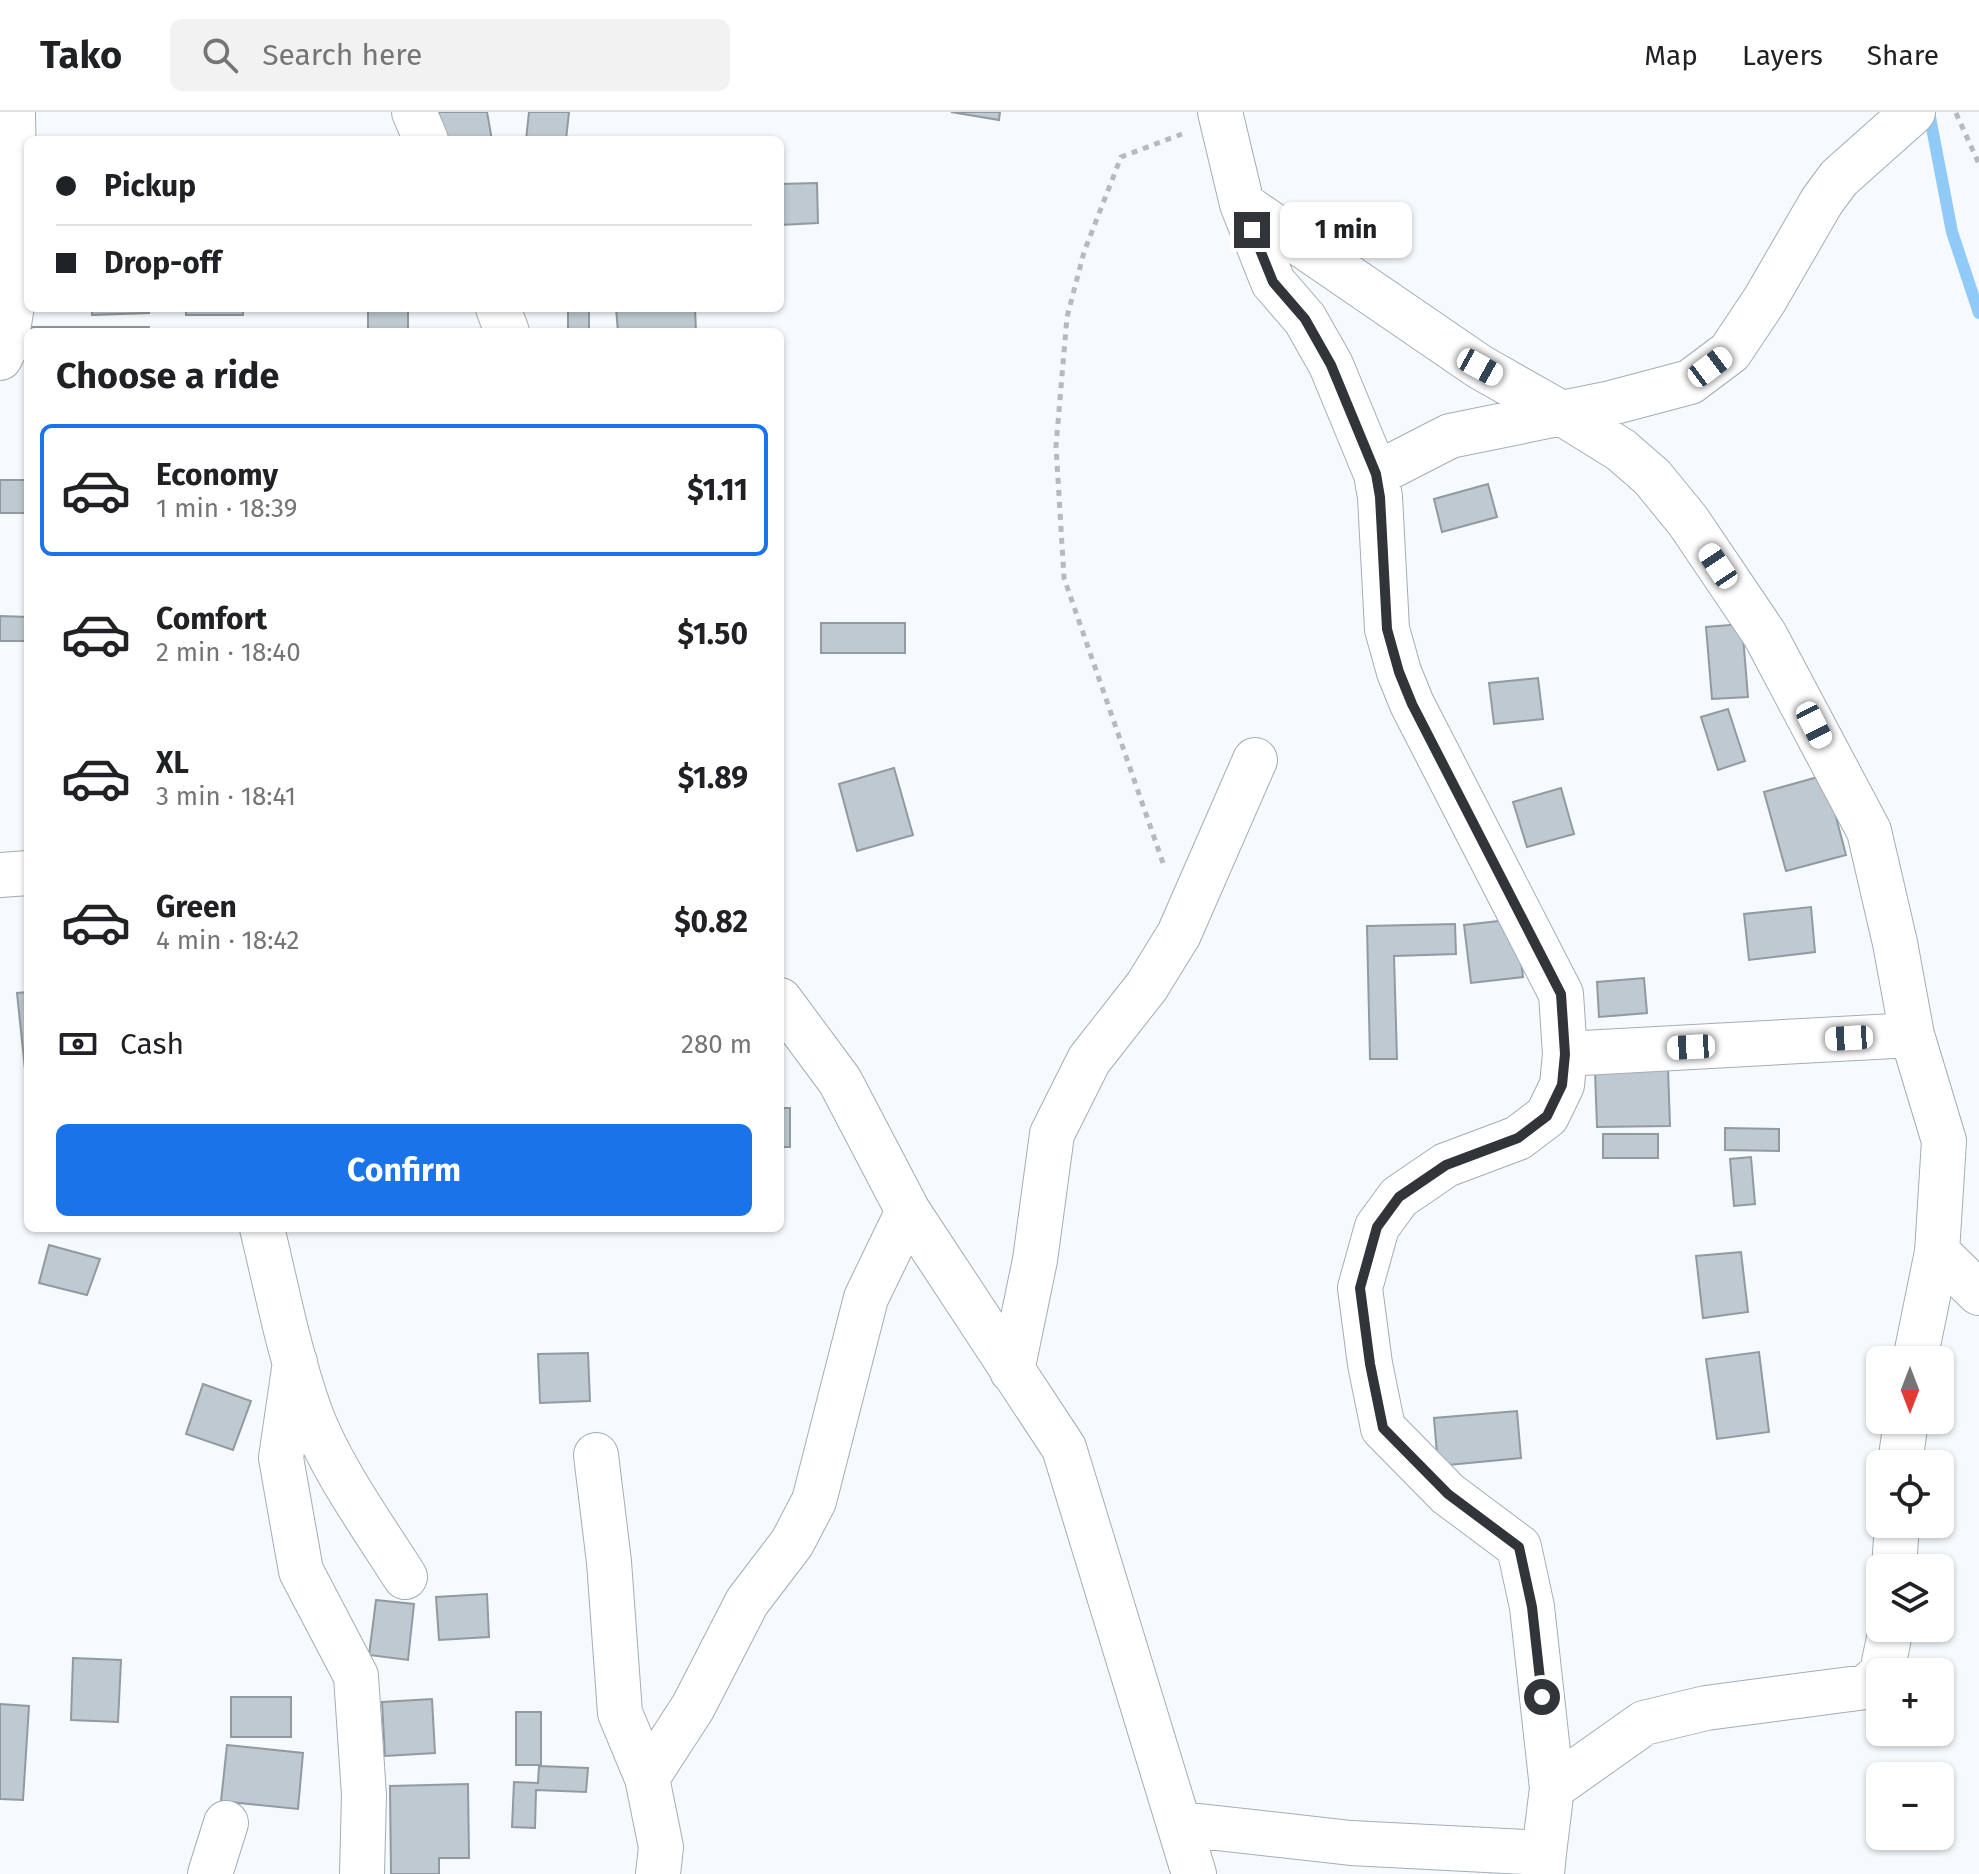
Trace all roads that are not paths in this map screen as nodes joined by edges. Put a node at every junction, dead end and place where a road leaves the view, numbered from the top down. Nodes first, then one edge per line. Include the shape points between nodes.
1 (13, 112) edge
2 (414, 112) edge
3 (1913, 112) edge
4 (1220, 116) edge
5 (424, 136) edge
6 (1242, 204) junction
7 (0, 358) edge
8 (1563, 414) junction
9 (1376, 474) junction
10 (1255, 760) dead end
11 (24, 873) edge
12 (0, 875) edge
13 (784, 1005) edge
14 (1912, 1035) junction
15 (1565, 1054) junction
16 (908, 1211) junction
17 (263, 1232) edge
18 (1937, 1252) junction
19 (1979, 1293) edge
20 (1918, 1346) edge
21 (295, 1362) junction
22 (1012, 1371) junction
23 (596, 1455) dead end
24 (405, 1577) dead end
25 (1866, 1687) edge
26 (647, 1778) junction
27 (1552, 1788) junction
28 (226, 1823) dead end
29 (1181, 1824) junction
30 (1543, 1863) edge
31 (210, 1874) edge
32 (362, 1874) edge
33 (658, 1874) edge
34 (1194, 1874) edge

1 - 7 street via 16,282
2 - 5 street
3 - 8 street via 1839,178 1730,352 1690,382
4 - 6 street
6 - 8 street via 1480,367
6 - 9 street via 1273,282 1305,319 1331,365
8 - 9 street via 1450,436
8 - 14 street via 1621,450 1652,477 1765,635 1869,831
9 - 15 street via 1385,610 1399,672 1561,994
10 - 22 street via 1179,934 1147,986 1089,1060 1052,1134 1035,1260
11 - 12 street
13 - 16 street via 840,1081
14 - 15 street
14 - 18 street via 1944,1141
15 - 27 street via 1562,1085 1547,1116 1518,1138 1446,1165 1399,1197 1377,1227 1360,1288 1383,1428 1448,1494 1519,1547 1532,1607
16 - 22 street
16 - 26 street via 866,1298 814,1501 792,1543 747,1602 693,1707
17 - 21 street
18 - 19 street
18 - 20 street
21 - 24 street via 311,1415
21 - 32 street via 281,1458 301,1571 356,1676 364,1795
22 - 29 street via 1064,1448
23 - 26 street via 620,1713
25 - 27 street via 1706,1708 1644,1723
26 - 33 street via 661,1847
27 - 30 street
28 - 31 street
29 - 30 street
29 - 34 street

